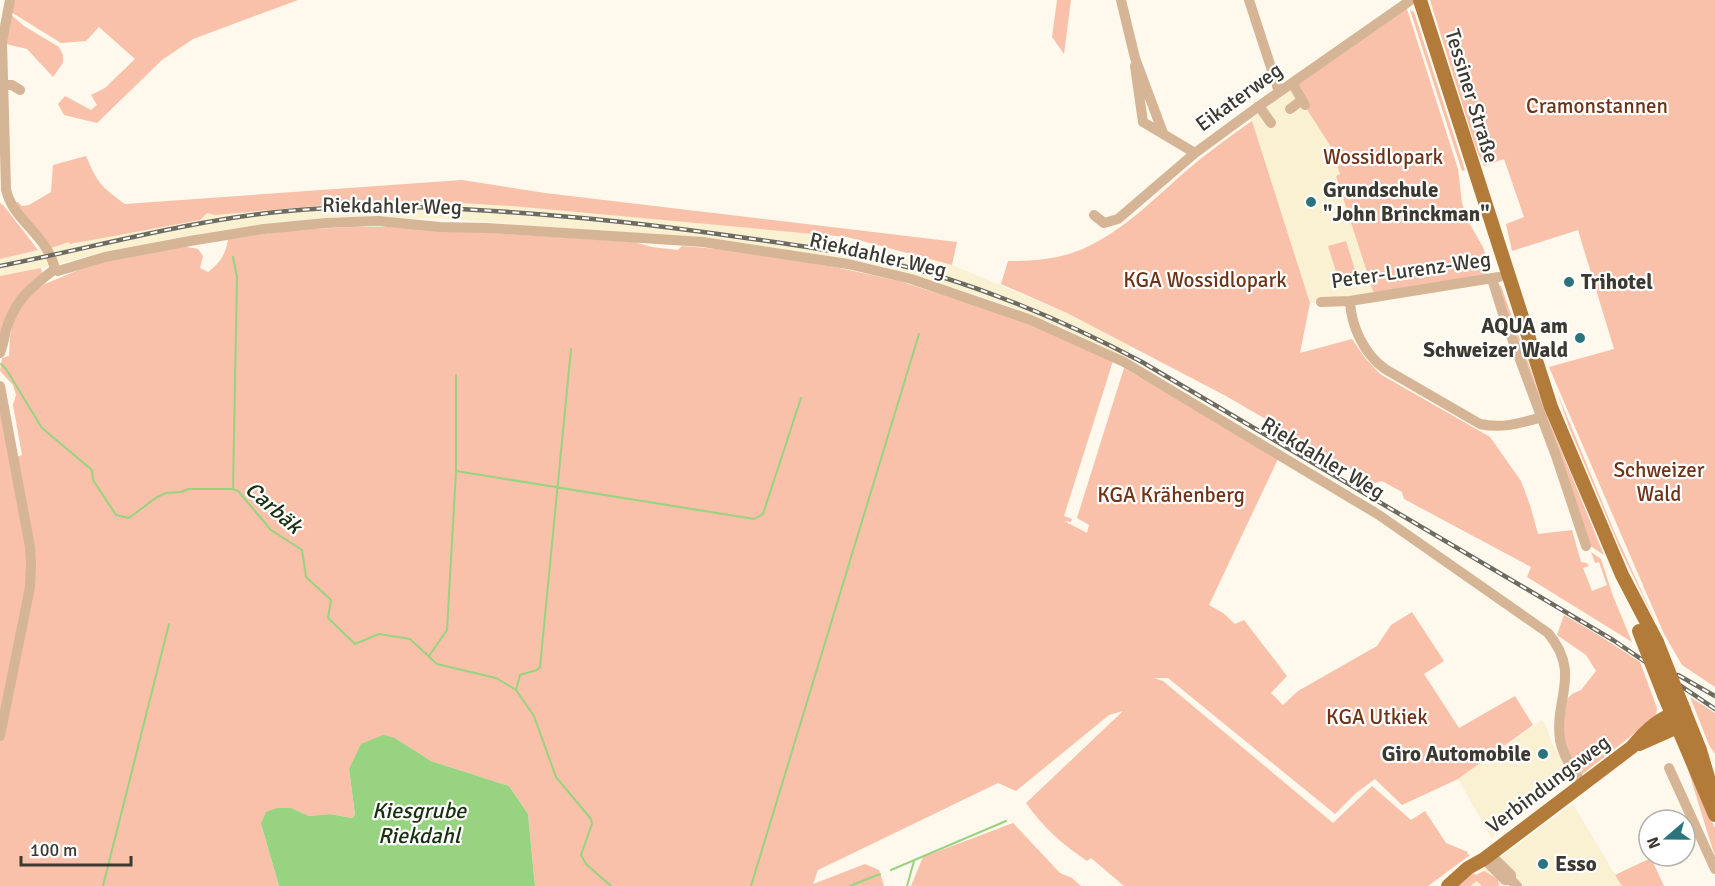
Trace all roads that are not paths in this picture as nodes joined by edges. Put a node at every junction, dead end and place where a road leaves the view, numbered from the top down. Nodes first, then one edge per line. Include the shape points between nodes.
1 (10, 0) edge
2 (1121, 0) edge
3 (1249, 0) edge
4 (1420, 0) edge
5 (1406, 3) edge
6 (1, 64) edge
7 (1292, 83) junction
8 (2, 85) junction
9 (20, 90) dead end
10 (1279, 92) junction
11 (1259, 106) junction
12 (1290, 109) dead end
13 (1270, 123) dead end
14 (1195, 153) junction
15 (1094, 215) dead end
16 (55, 269) junction
17 (1507, 275) junction
18 (1492, 279) junction
19 (1350, 301) junction
20 (1321, 302) dead end
21 (0, 353) edge
22 (0, 386) edge
23 (1542, 417) junction
24 (1586, 546) dead end
25 (1622, 575) junction
26 (1680, 715) junction
27 (0, 736) edge
28 (1669, 768) dead end
29 (1583, 785) junction
30 (1715, 800) edge
31 (1715, 815) edge
32 (1487, 857) junction
33 (1715, 869) edge
34 (1514, 883) edge
35 (1448, 886) edge

1 - 6 street
2 - 14 street via 1135,58 1163,133
3 - 10 street
4 - 17 main road, Tessiner Straße
5 - 7 street, Eikaterweg
6 - 8 street
7 - 10 street, Eikaterweg
7 - 12 street via 1304,102
8 - 9 street
8 - 16 street via 6,193 51,255
10 - 11 street, Eikaterweg
11 - 13 street
11 - 14 street, Eikaterweg
14 - 15 street, Eikaterweg via 1118,219 1104,223
16 - 21 street, Riekdahler Weg via 19,300
16 - 29 street, Riekdahler Weg via 142,249 253,231 378,221 703,242 848,264 970,298 1092,346 1152,378 1379,515 1548,633 1565,669 1560,720 1562,746
17 - 18 street, Peter-Lurenz-Weg
17 - 25 main road, Tessiner Straße via 1551,406
18 - 19 street, Peter-Lurenz-Weg
18 - 23 street
19 - 20 street, Peter-Lurenz-Weg
19 - 23 street via 1360,338 1373,359 1385,369 1479,424 1508,426
22 - 27 street via 32,565
23 - 24 street
25 - 26 main road, Tessiner Straße, bridge via 1657,642
25 - 26 main road, Tessiner Straße, bridge via 1664,695
26 - 29 main road, Verbindungsweg
26 - 30 main road, Tessiner Straße via 1700,750
26 - 31 main road, Tessiner Straße
28 - 33 street
29 - 32 main road, Verbindungsweg
32 - 34 street, Verbindungsweg via 1505,880
32 - 35 main road, Verbindungsweg

